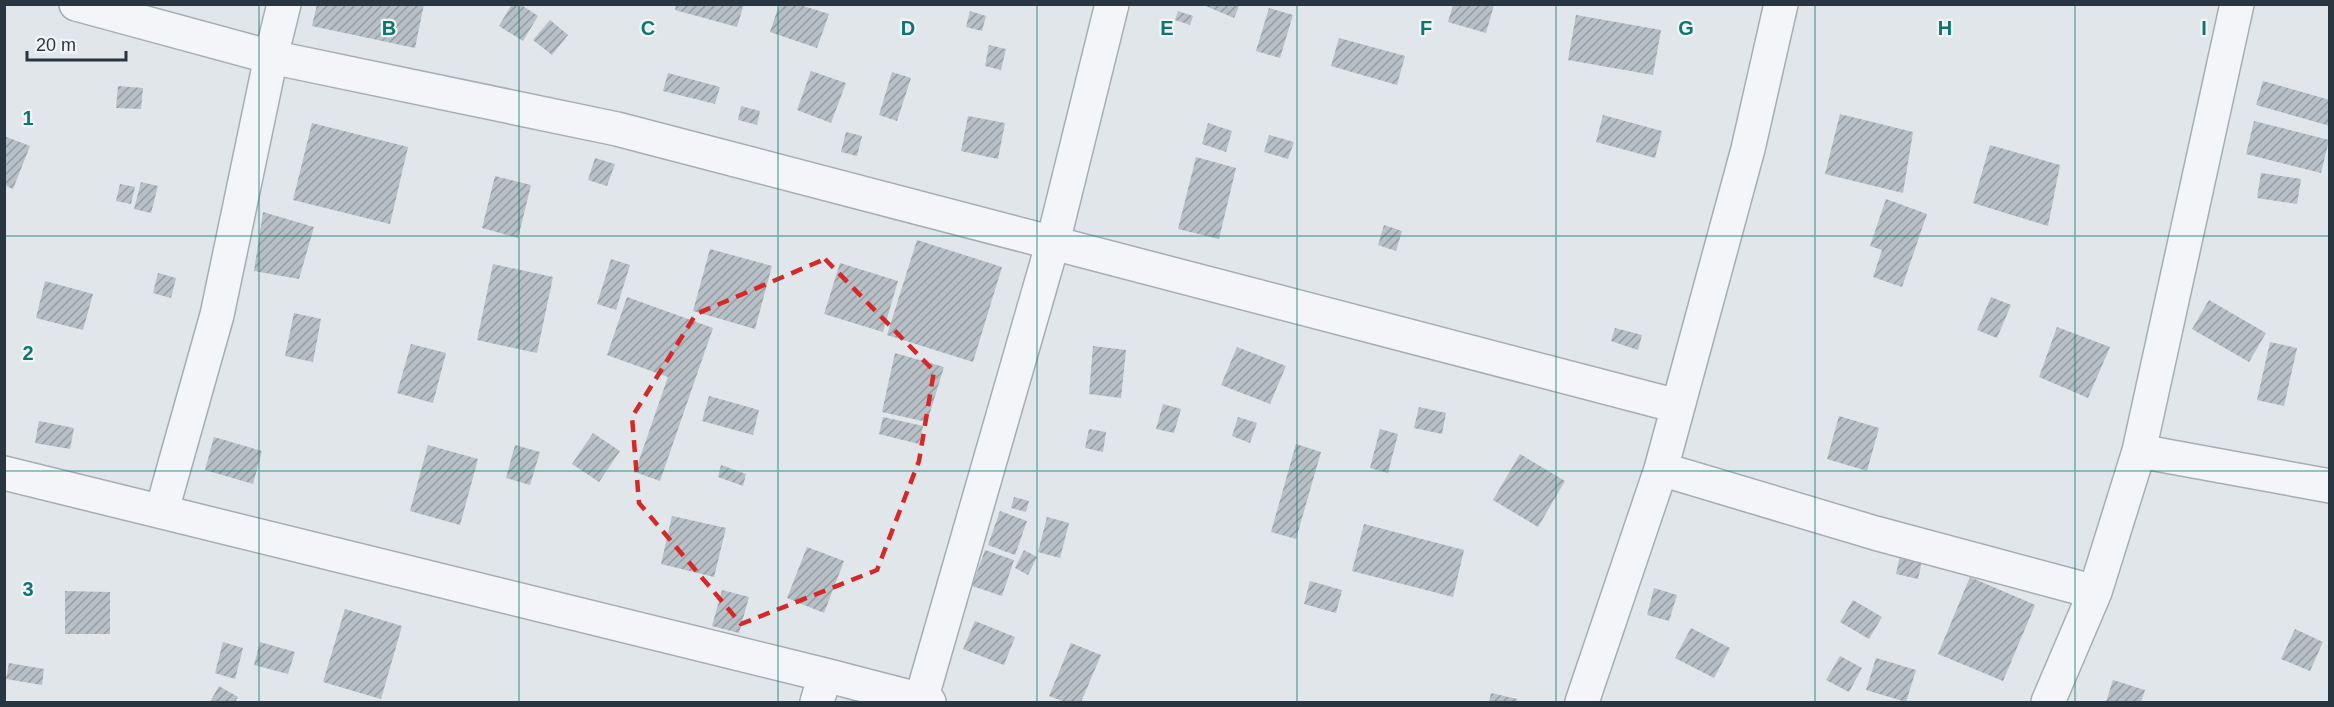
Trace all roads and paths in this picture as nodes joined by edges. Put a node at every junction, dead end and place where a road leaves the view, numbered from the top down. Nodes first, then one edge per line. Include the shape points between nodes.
1 (76, 4) edge
2 (284, 4) edge
3 (1112, 4) edge
4 (1781, 4) edge
5 (2237, 4) edge
6 (271, 57) junction
7 (1053, 242) junction
8 (1677, 406) junction
9 (2139, 450) junction
10 (1661, 469) junction
11 (4, 473) edge
12 (2330, 486) edge
13 (162, 510) junction
14 (2096, 592) junction
15 (821, 689) edge
16 (925, 701) edge
17 (1582, 702) edge
18 (2048, 702) edge

1 - 6 street
2 - 6 street
3 - 7 street
4 - 8 street via 1748,149
5 - 9 street
6 - 7 street via 617,129
6 - 13 street via 217,315
7 - 8 street
7 - 16 street
8 - 10 street
9 - 12 street
9 - 14 street
10 - 14 street via 1875,533
10 - 17 street
11 - 13 street
13 - 15 street
14 - 18 street
15 - 16 street

